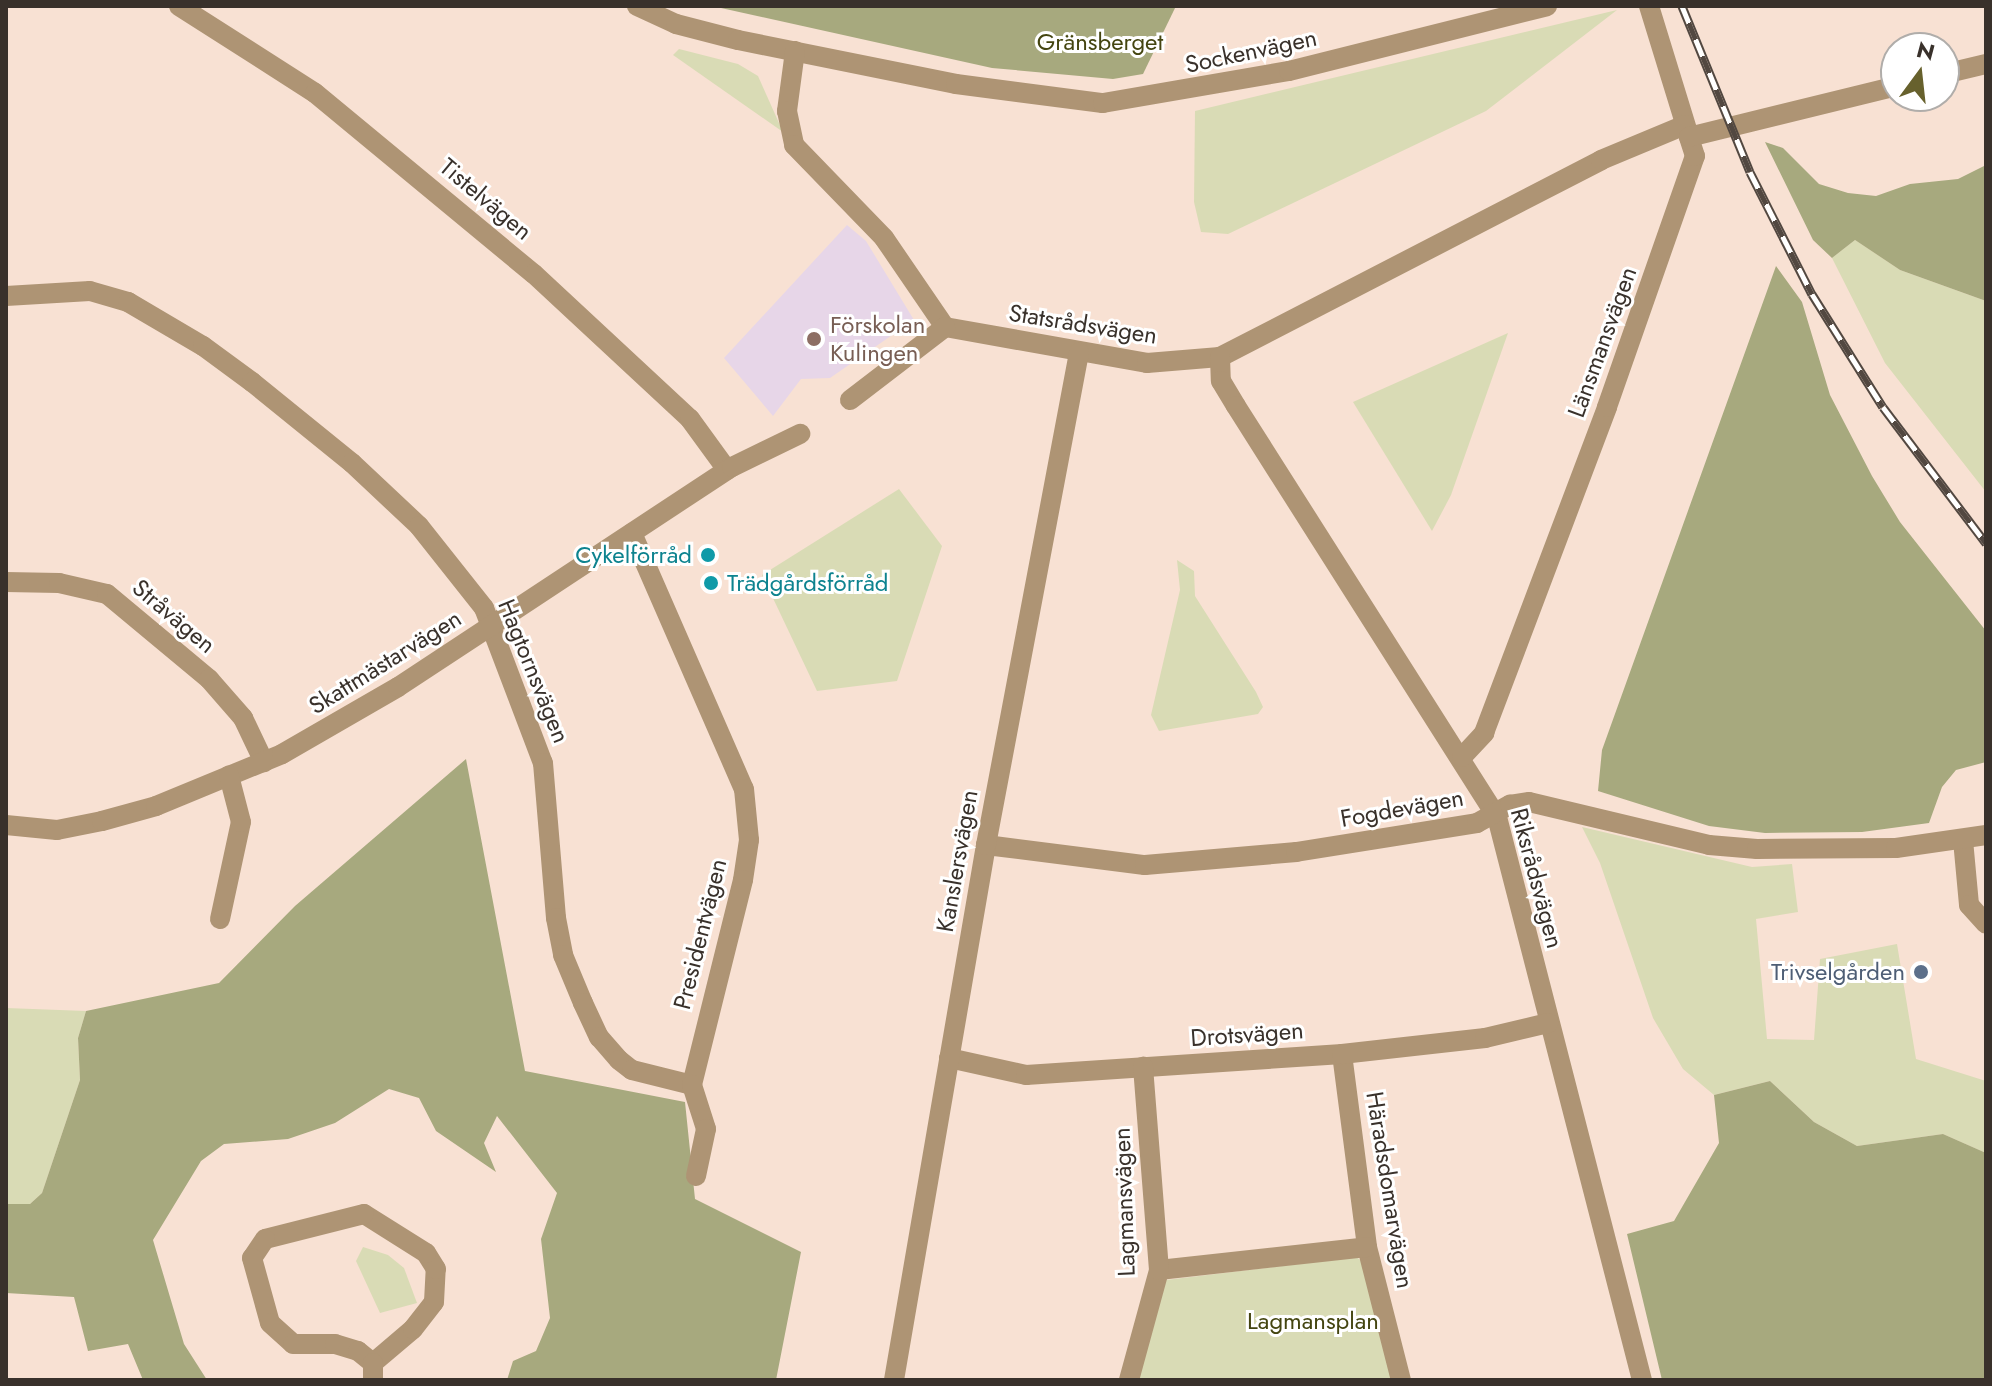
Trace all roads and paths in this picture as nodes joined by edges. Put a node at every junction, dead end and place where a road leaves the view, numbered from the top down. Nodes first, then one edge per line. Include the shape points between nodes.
1 (179, 6) edge
2 (637, 6) edge
3 (1547, 6) edge
4 (1649, 6) edge
5 (1499, 11) edge
6 (795, 51) junction
7 (1986, 64) edge
8 (1960, 70) edge
9 (1880, 89) edge
10 (1687, 131) junction
11 (6, 296) edge
12 (945, 327) junction
13 (1079, 353) junction
14 (1220, 357) junction
15 (850, 400) dead end
16 (800, 434) dead end
17 (727, 470) junction
18 (632, 533) junction
19 (6, 582) edge
20 (492, 625) junction
21 (1462, 757) junction
22 (264, 762) junction
23 (229, 776) junction
24 (1494, 812) junction
25 (6, 825) edge
26 (1986, 835) edge
27 (1963, 840) junction
28 (986, 845) junction
29 (220, 919) dead end
30 (1986, 924) edge
31 (1548, 1023) junction
32 (1342, 1054) junction
33 (949, 1058) junction
34 (1143, 1067) junction
35 (692, 1085) junction
36 (696, 1176) dead end
37 (1367, 1247) junction
38 (1159, 1270) junction
39 (373, 1371) edge
40 (894, 1380) edge
41 (1129, 1380) edge
42 (1401, 1380) edge
43 (1642, 1380) edge

1 - 17 street, Tistelvägen via 315,93 522,264 690,419
2 - 6 street, Sockenvägen via 698,30
3 - 5 street, Sockenvägen
4 - 10 street, Länsmansvägen
5 - 6 street, Sockenvägen via 1289,71 1103,103 956,84
6 - 12 street via 787,111 794,145 884,238
7 - 8 street
9 - 10 street
10 - 14 street, Statsrådsvägen via 1601,160
10 - 21 street, Länsmansvägen via 1695,156 1607,407 1484,733
11 - 20 street, Hagtornsvägen via 90,291 128,302 203,346 352,463 419,526
12 - 13 street, Statsrådsvägen
12 - 15 street
13 - 14 street, Statsrådsvägen via 1147,363
13 - 28 street, Kanslersvägen
14 - 21 street, Riksrådsvägen via 1221,381 1236,406
16 - 17 street, Skattmästarvägen
17 - 18 street, Skattmästarvägen
18 - 20 street, Skattmästarvägen
18 - 35 street, Presidentvägen via 744,789 749,840 743,880
19 - 22 street, Stråvägen via 59,583 107,594 209,679 243,718
20 - 22 street, Skattmästarvägen via 337,725
20 - 35 street, Hagtornsvägen via 543,763 556,918 563,955 583,1003 599,1037 625,1065
21 - 24 street, Riksrådsvägen
22 - 23 street, Skattmästarvägen
23 - 25 street, Skattmästarvägen via 102,821 57,830
23 - 29 street via 241,822
24 - 27 street, Fogdevägen via 1529,802 1709,845 1757,849 1896,848
24 - 28 street, Fogdevägen via 1477,823 1296,852 1145,865
24 - 31 street, Riksrådsvägen
26 - 27 street, Fogdevägen
27 - 30 street via 1969,905
28 - 33 street, Kanslersvägen
31 - 32 street, Drotsvägen via 1485,1038
31 - 43 street, Riksrådsvägen
32 - 34 street, Drotsvägen
32 - 37 street, Häradsdomarvägen
33 - 34 street, Drotsvägen via 1026,1075
33 - 40 street, Kanslersvägen
34 - 38 street, Lagmansvägen
35 - 36 street via 706,1129
37 - 38 street
37 - 42 street, Häradsdomarvägen
38 - 41 street, Lagmansvägen
39 - 39 street via 434,1302 436,1269 426,1253 364,1214 265,1239 252,1258 270,1323 293,1344 335,1344

